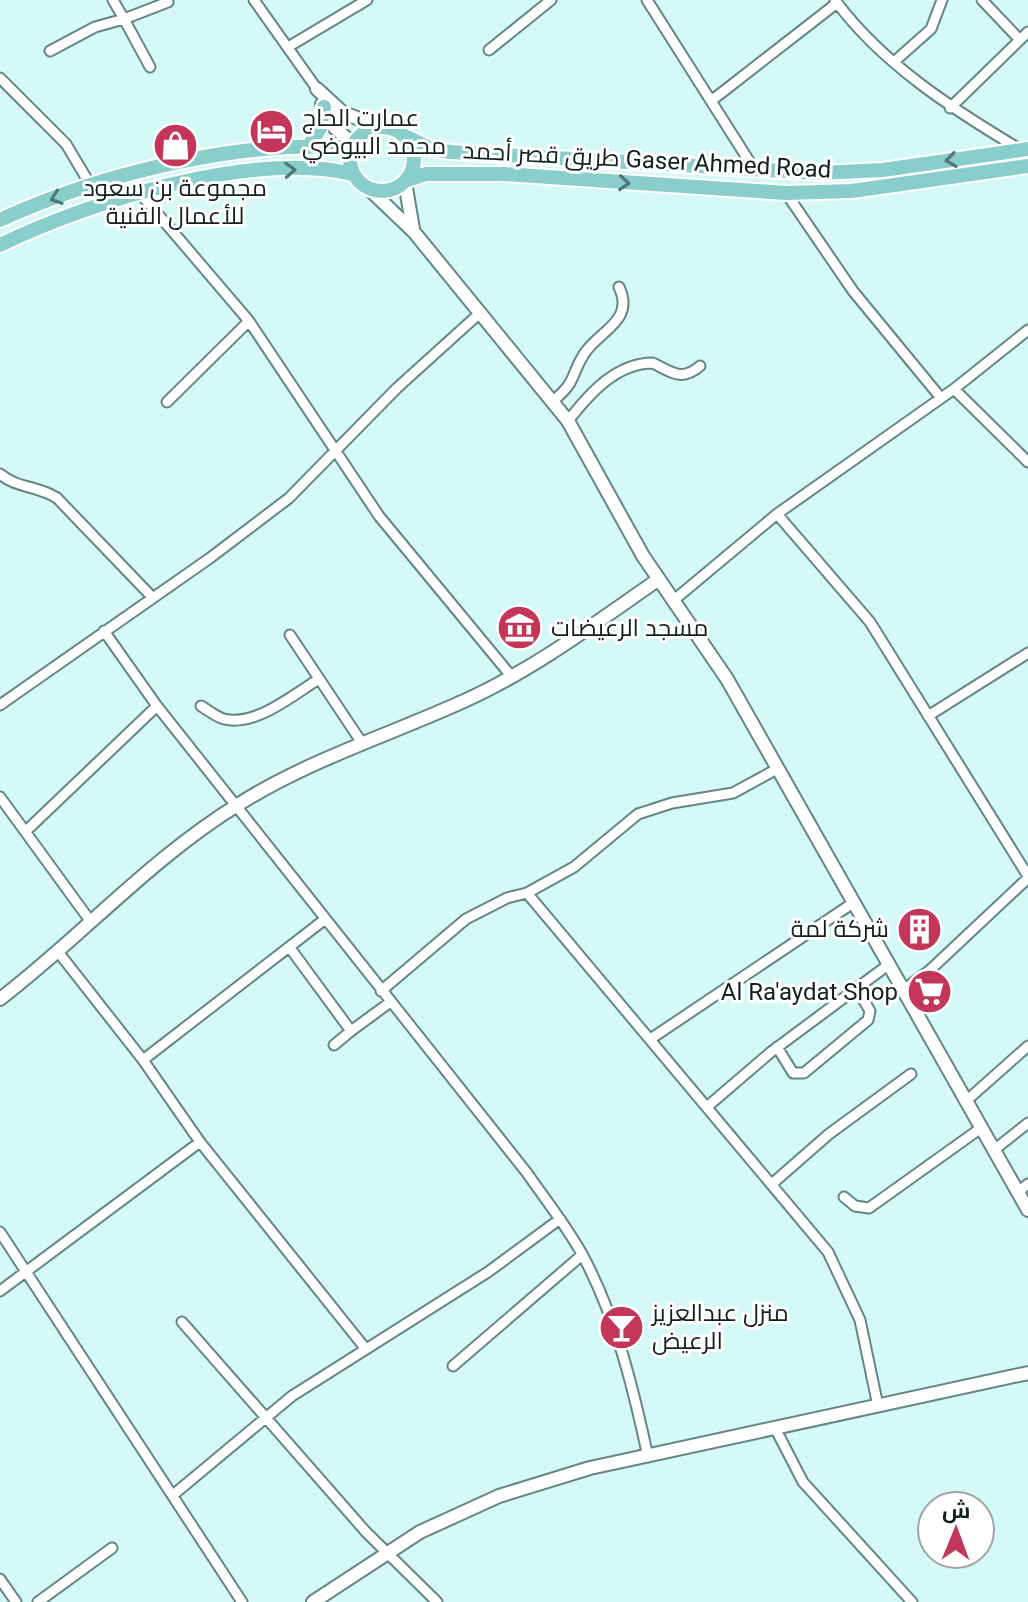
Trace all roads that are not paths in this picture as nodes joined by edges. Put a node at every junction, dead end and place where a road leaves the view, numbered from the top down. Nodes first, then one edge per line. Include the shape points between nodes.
1 (113, 0) edge
2 (255, 0) edge
3 (367, 0) edge
4 (551, 0) edge
5 (647, 0) edge
6 (942, 0) edge
7 (982, 0) edge
8 (836, 1) edge
9 (168, 2) dead end
10 (124, 19) junction
11 (1024, 36) edge
12 (288, 47) junction
13 (489, 50) dead end
14 (50, 51) dead end
15 (895, 61) junction
16 (150, 67) dead end
17 (0, 79) edge
18 (317, 89) junction
19 (711, 101) junction
20 (324, 107) junction
21 (950, 108) junction
22 (379, 126) junction
23 (407, 137) junction
24 (309, 146) junction
25 (352, 146) junction
26 (1024, 149) edge
27 (1028, 166) edge
28 (756, 172) junction
29 (353, 174) junction
30 (406, 181) junction
31 (91, 186) junction
32 (368, 188) junction
33 (139, 192) junction
34 (786, 193) junction
35 (0, 220) edge
36 (414, 232) junction
37 (0, 245) edge
38 (619, 287) dead end
39 (481, 312) junction
40 (249, 321) junction
41 (1028, 330) edge
42 (700, 366) dead end
43 (954, 389) junction
44 (941, 398) junction
45 (553, 401) junction
46 (167, 402) dead end
47 (568, 421) junction
48 (335, 454) junction
49 (1028, 462) edge
50 (0, 474) edge
51 (777, 514) junction
52 (659, 579) junction
53 (153, 598) junction
54 (674, 600) junction
55 (104, 631) junction
56 (290, 635) dead end
57 (1028, 653) edge
58 (512, 677) junction
59 (319, 679) junction
60 (0, 705) edge
61 (157, 706) junction
62 (201, 706) dead end
63 (928, 716) junction
64 (362, 743) junction
65 (777, 769) junction
66 (0, 797) edge
67 (236, 805) junction
68 (26, 831) junction
69 (1028, 877) edge
70 (527, 893) junction
71 (853, 903) junction
72 (324, 920) junction
73 (91, 922) junction
74 (290, 948) junction
75 (59, 953) junction
76 (888, 965) junction
77 (856, 987) junction
78 (381, 991) junction
79 (902, 991) junction
80 (0, 999) edge
81 (389, 1003) junction
82 (351, 1031) junction
83 (652, 1038) junction
84 (334, 1045) dead end
85 (1028, 1046) edge
86 (777, 1047) junction
87 (143, 1060) junction
88 (911, 1074) dead end
89 (965, 1102) junction
90 (708, 1106) junction
91 (1028, 1123) edge
92 (981, 1128) junction
93 (200, 1142) junction
94 (994, 1150) junction
95 (773, 1183) junction
96 (1023, 1188) edge
97 (844, 1197) dead end
98 (1028, 1210) edge
99 (560, 1219) junction
100 (0, 1232) edge
101 (582, 1255) junction
102 (27, 1271) junction
103 (0, 1291) edge
104 (182, 1322) dead end
105 (365, 1348) junction
106 (453, 1366) dead end
107 (1028, 1373) edge
108 (878, 1406) junction
109 (266, 1416) junction
110 (775, 1428) junction
111 (648, 1457) junction
112 (173, 1495) junction
113 (112, 1548) dead end
114 (387, 1552) junction
115 (0, 1579) edge
116 (317, 1600) edge
117 (16, 1602) edge
118 (38, 1602) edge
119 (242, 1602) edge
120 (437, 1602) edge
121 (912, 1602) edge

1 - 10 street
2 - 12 street
3 - 12 street
4 - 13 street
5 - 19 street
6 - 15 street via 931,29
7 - 11 street
8 - 15 street
8 - 19 street
9 - 10 street
10 - 14 street via 95,27
10 - 16 street
11 - 21 street
12 - 18 street
15 - 21 street
17 - 31 street via 66,144
18 - 20 street
18 - 22 street via 343,113
19 - 28 street
20 - 24 main road
20 - 25 street
21 - 26 street
22 - 23 main road
22 - 25 main road
23 - 28 main road, طريق قصر أحمد Gaser Ahmed Road via 451,152
23 - 30 main road via 415,159
24 - 25 main road
24 - 31 main road via 182,163
25 - 29 main road
26 -> 28 main road, طريق قصر أحمد Gaser Ahmed Road via 883,170
27 - 34 main road, طريق قصر أحمد Gaser Ahmed Road via 852,191
29 - 32 main road
33 -> 29 main road via 236,173 335,169
30 - 32 main road via 384,191
30 -> 34 main road, طريق قصر أحمد Gaser Ahmed Road via 426,174 504,174
30 - 36 street
31 -> 35 main road
32 - 36 street
33 - 37 main road via 72,212
33 - 40 street
34 - 44 street via 846,281
36 - 39 street
38 - 45 street via 622,314 586,351 576,377
39 - 45 street
39 - 48 street via 397,388
40 - 46 street
40 - 48 street
41 - 43 street
42 - 47 street via 684,375 653,363 624,369 595,390
43 - 44 street
43 - 49 street
44 - 51 street
45 - 47 street
47 - 52 street
48 - 53 street via 253,527
48 - 58 street via 400,543
50 - 53 street via 57,498
51 - 54 street
51 - 63 street via 870,622
52 - 54 street
52 - 58 street
53 - 55 street
54 - 65 street via 727,679
55 - 60 street
55 - 61 street
56 - 59 street
57 - 63 street
58 - 64 street
59 - 62 street via 265,712 242,718 224,719
59 - 64 street
61 - 67 street
61 - 68 street
63 - 69 street
64 - 67 street
65 - 70 street via 733,793 638,814 574,867
65 - 71 street
66 - 68 street
67 - 72 street
67 - 73 street
68 - 73 street
69 - 79 street
70 - 78 street via 466,919
70 - 83 street
71 - 76 street
71 - 83 street
72 - 74 street
72 - 78 street
73 - 75 street
74 - 82 street
74 - 87 street
75 - 80 street
75 - 87 street
76 - 77 street
76 - 79 street
77 - 86 street
77 - 86 street via 870,1011 868,1020 804,1073 793,1073
78 - 81 street
79 - 89 street
81 - 82 street
81 - 99 street
82 - 84 street
83 - 90 street
85 - 89 street
86 - 90 street
87 - 93 street
88 - 95 street
89 - 92 street
90 - 95 street
91 - 94 street
92 - 94 street
92 - 97 street via 869,1208
93 - 102 street
93 - 105 street
94 - 96 street
95 - 108 street via 835,1265 860,1320
96 - 98 street
99 - 101 street
99 - 105 street via 488,1272
100 - 102 street
101 - 106 street
101 - 111 street via 621,1350
102 - 103 street
102 - 112 street
104 - 109 street
105 - 109 street
107 - 108 street
108 - 110 street
109 - 112 street
109 - 114 street
110 - 111 street
110 - 121 street via 803,1482
111 - 114 street via 590,1468 499,1496
112 - 119 street
113 - 118 street
114 - 116 street
114 - 120 street
115 - 117 street

